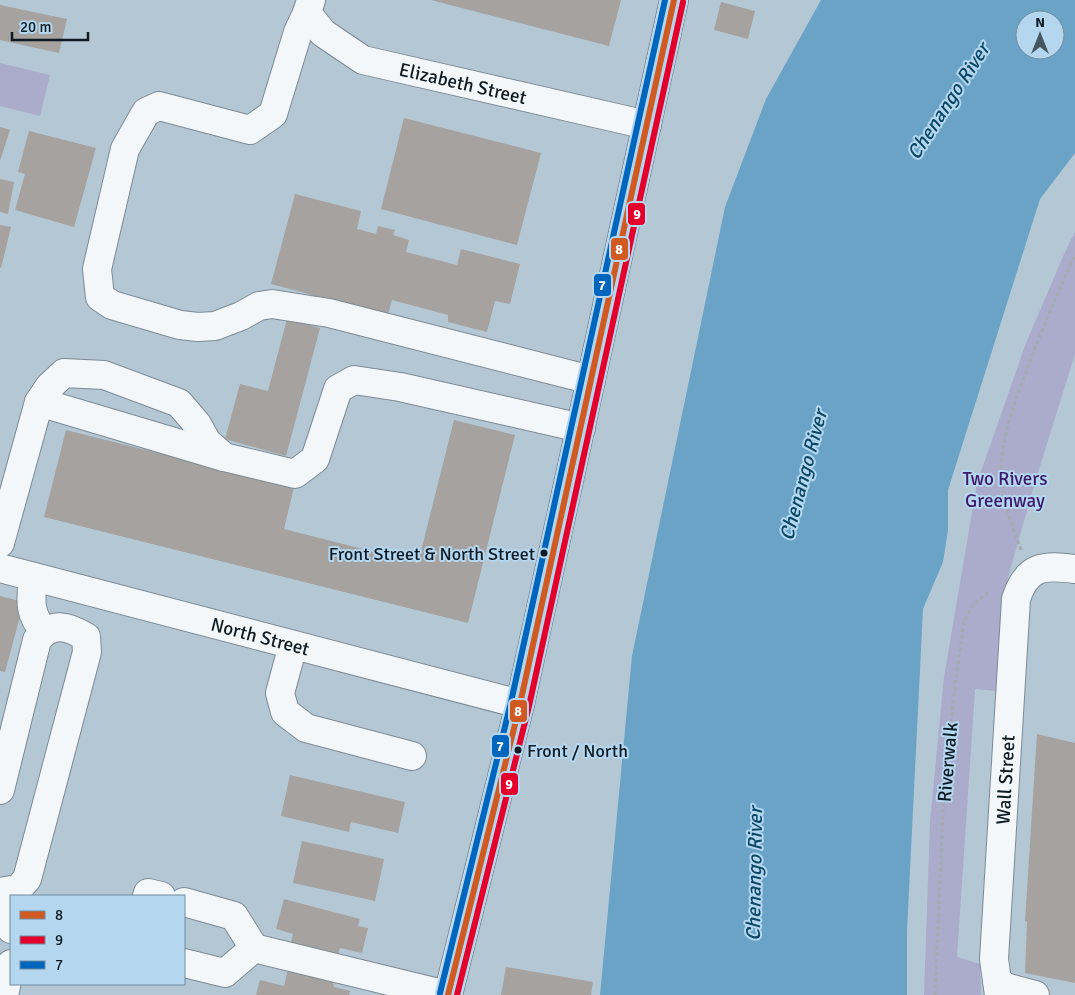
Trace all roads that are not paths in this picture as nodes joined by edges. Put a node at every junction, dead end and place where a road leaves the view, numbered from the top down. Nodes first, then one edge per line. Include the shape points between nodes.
1 (674, 0) edge
2 (309, 7) edge
3 (647, 125) junction
4 (591, 380) junction
5 (39, 402) junction
6 (581, 428) junction
7 (224, 457) junction
8 (0, 543) edge
9 (0, 568) edge
10 (1075, 569) edge
11 (33, 577) junction
12 (44, 631) junction
13 (293, 645) junction
14 (520, 704) junction
15 (412, 756) dead end
16 (0, 790) edge
17 (14, 895) edge
18 (147, 895) edge
19 (158, 895) edge
20 (185, 902) edge
21 (254, 948) junction
22 (185, 963) edge
23 (10, 968) edge
24 (998, 988) edge
25 (4, 995) edge
26 (448, 995) edge
27 (1035, 995) edge

1 - 3 street
2 - 3 street, Elizabeth Street via 323,33 363,60
2 - 4 street via 273,114 250,130 159,106 146,112 125,149 97,269 100,297 112,305 180,325 198,327 215,326 259,306 272,304 329,313
3 - 4 street
4 - 6 street
5 - 7 street
5 - 7 street via 64,373 104,375 179,403 207,442
5 - 8 street
6 - 7 street via 409,388 354,380 338,389 314,459 295,474
6 - 14 street
9 - 11 street, North Street
10 - 24 street, Wall Street via 1034,570 1018,592 1014,611 994,958
11 - 12 street via 30,603 36,622
11 - 13 street, North Street
12 - 16 street via 37,640
12 - 17 street via 55,627 72,629 86,637 88,652 27,879
13 - 14 street, North Street
13 - 15 street via 280,693 285,712 306,728
14 - 26 street
18 - 19 street via 148,892
20 - 21 street via 234,916
21 - 22 street via 225,973
21 - 26 street
23 - 25 street
24 - 27 street

